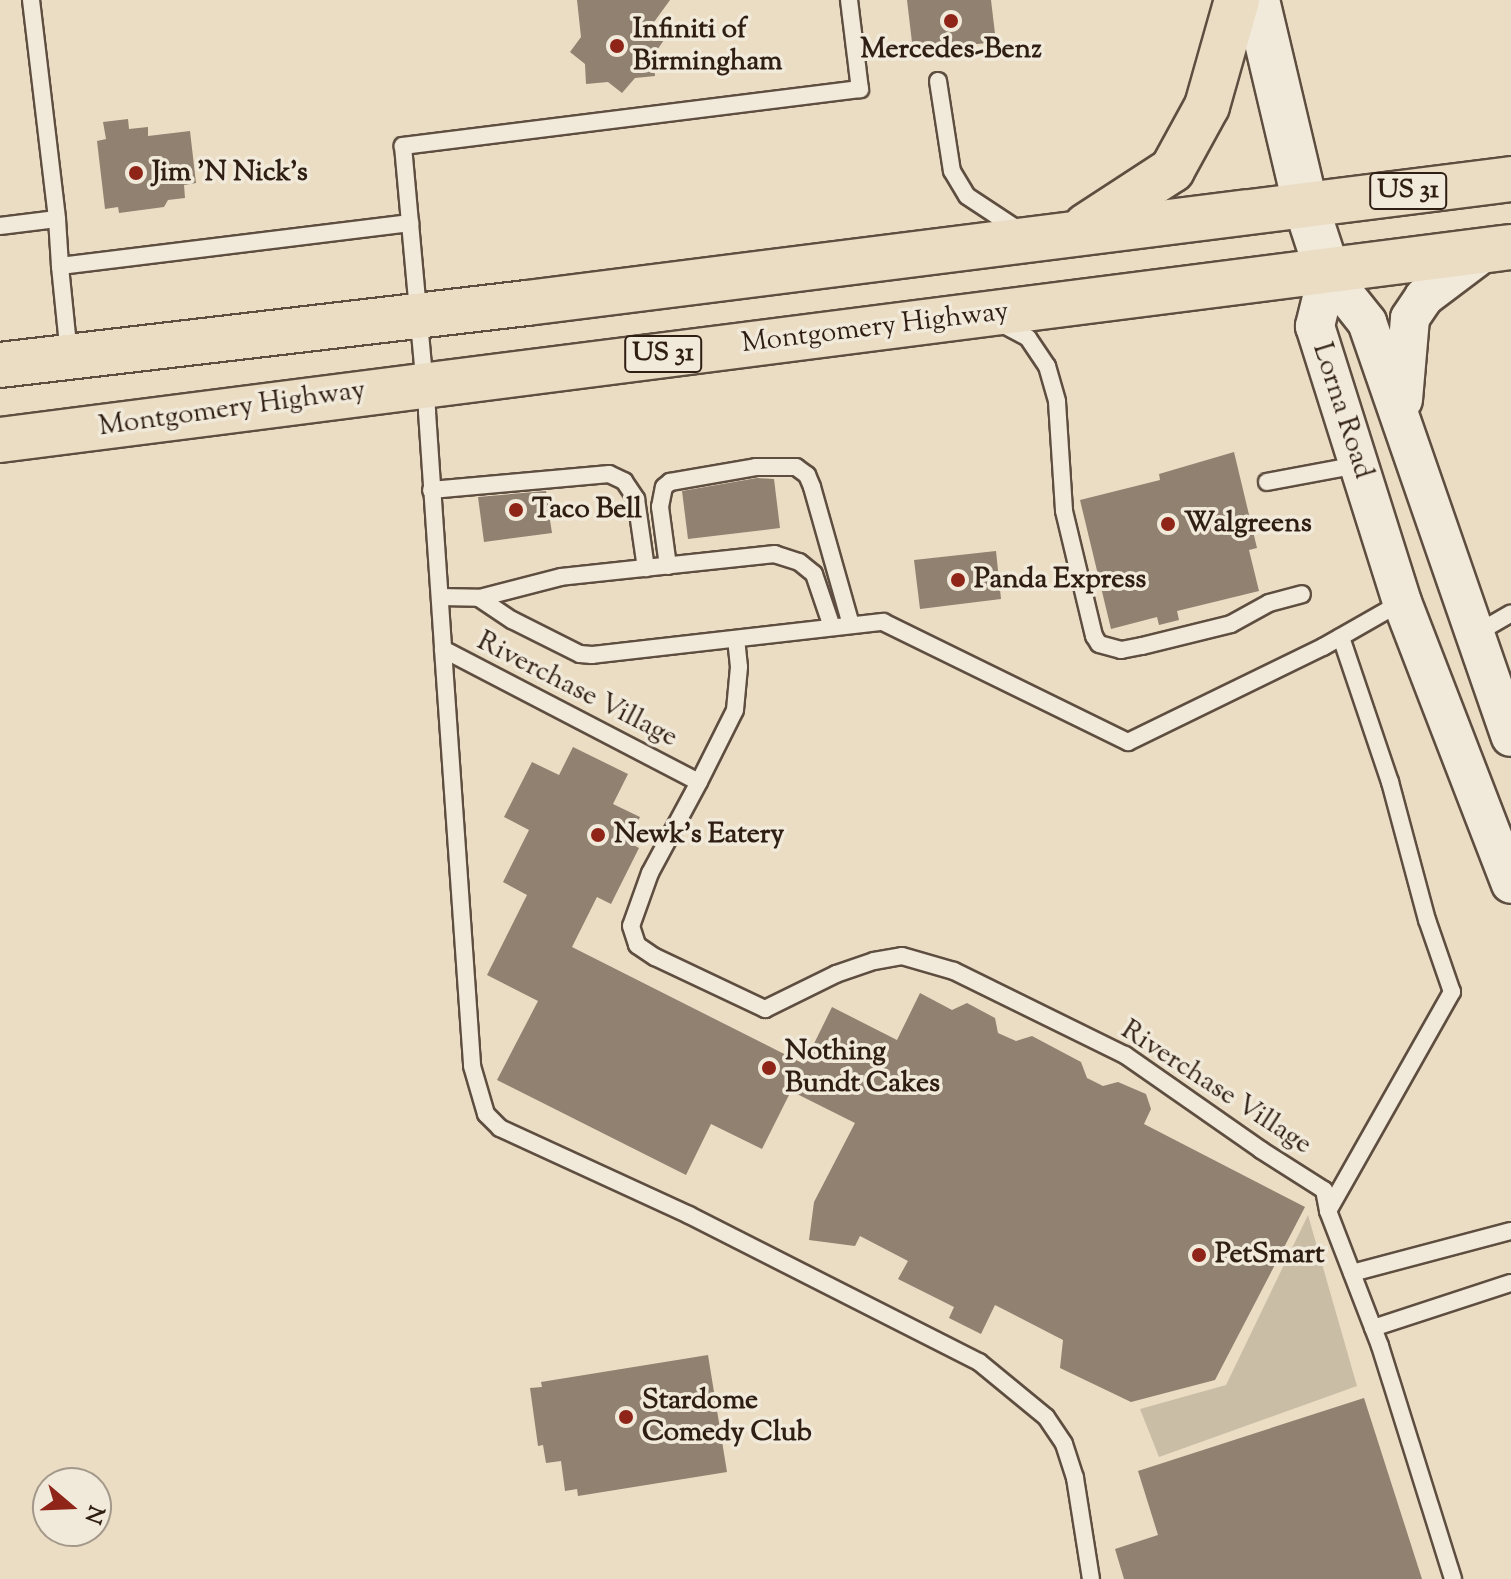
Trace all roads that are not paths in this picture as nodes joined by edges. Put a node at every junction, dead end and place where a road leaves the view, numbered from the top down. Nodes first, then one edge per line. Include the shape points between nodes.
1 (31, 0) edge
2 (849, 0) edge
3 (1237, 0) edge
4 (1257, 0) edge
5 (938, 81) dead end
6 (1511, 179) edge
7 (1305, 203) junction
8 (57, 219) junction
9 (410, 223) junction
10 (0, 226) edge
11 (1053, 237) junction
12 (1498, 249) edge
13 (60, 266) junction
14 (1328, 273) junction
15 (418, 315) junction
16 (985, 315) junction
17 (69, 357) junction
18 (0, 365) edge
19 (423, 384) junction
20 (1402, 423) junction
21 (0, 440) edge
22 (1360, 465) junction
23 (1267, 482) dead end
24 (431, 490) junction
25 (668, 566) junction
26 (646, 568) junction
27 (1302, 594) dead end
28 (440, 597) junction
29 (479, 598) junction
30 (1402, 602) junction
31 (1511, 613) edge
32 (851, 625) junction
33 (832, 627) junction
34 (1477, 633) junction
35 (1341, 637) junction
36 (736, 639) junction
37 (443, 649) junction
38 (1511, 737) edge
39 (699, 782) junction
40 (1511, 884) edge
41 (1328, 1211) junction
42 (1511, 1231) edge
43 (1352, 1273) junction
44 (1511, 1283) edge
45 (1373, 1328) junction
46 (1091, 1579) edge
47 (1453, 1579) edge

1 - 8 lane
2 - 9 lane, Riverchase Village via 860,89 403,146
3 - 11 main road via 1207,106 1172,170 1127,202
4 - 7 main road
5 - 11 lane via 952,171 967,196 995,218
6 - 7 main road, US 31
7 - 11 main road, US 31
7 - 14 main road
8 - 10 lane
8 - 13 lane
9 - 13 lane
9 - 15 lane, Riverchase Village
11 - 15 main road, US 31
12 - 14 main road, Montgomery Highway / US 31
12 - 20 street via 1424,297 1410,318
13 - 17 lane
14 - 16 main road, Montgomery Highway / US 31
14 - 20 street, Lorna Road via 1367,322
14 - 22 street, Lorna Road via 1315,326
15 - 17 main road, US 31
15 - 19 lane, Riverchase Village
16 - 19 main road, Montgomery Highway / US 31
16 - 27 lane via 1028,338 1047,366 1057,402 1064,511 1099,644 1121,650 1142,646 1231,624 1269,603
17 - 18 main road, US 31
19 - 21 main road, Montgomery Highway / US 31
19 - 24 lane, Riverchase Village
20 - 34 street, Lorna Road
22 - 23 lane
22 - 30 street, Lorna Road
24 - 26 lane via 609,474 624,481 636,499
24 - 28 lane, Riverchase Village
25 - 26 lane, Riverchase Village
25 - 32 lane via 660,507 670,482 756,467 796,467 812,487
25 - 33 lane, Riverchase Village via 775,554 799,562 814,574
26 - 29 lane, Riverchase Village via 561,577
28 - 29 lane
28 - 37 lane, Riverchase Village
29 - 36 lane, Riverchase Village via 580,654
30 - 35 lane, Riverchase Village
30 - 40 street, Lorna Road
31 - 34 lane
32 - 33 lane, Riverchase Village
32 - 35 lane, Riverchase Village via 883,622 1128,742
33 - 36 lane, Riverchase Village
34 - 38 street, Lorna Road
35 - 41 lane via 1452,992
36 - 39 lane via 735,710
37 - 39 lane, Riverchase Village
37 - 46 lane via 472,1066 486,1114 514,1135 689,1215 979,1362 1046,1417 1064,1444 1075,1478
39 - 41 lane, Riverchase Village via 639,900 631,926 637,945 765,1009 874,961 902,956 954,971 1146,1069 1324,1190
41 - 43 lane, Riverchase Village
42 - 43 lane
43 - 45 lane, Riverchase Village
44 - 45 lane
45 - 47 lane, Riverchase Village

